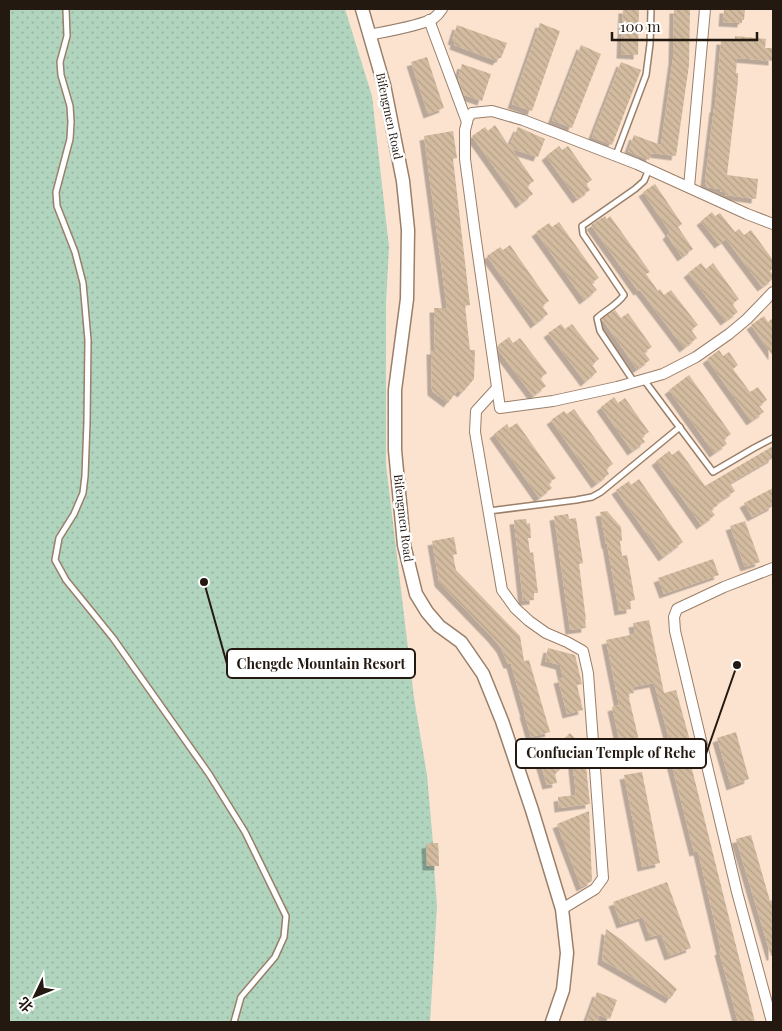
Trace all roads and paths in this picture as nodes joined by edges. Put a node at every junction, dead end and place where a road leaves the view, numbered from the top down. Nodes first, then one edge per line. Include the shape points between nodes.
1 (66, 9) edge
2 (362, 9) edge
3 (442, 9) edge
4 (651, 9) edge
5 (705, 9) edge
6 (430, 20) junction
7 (369, 35) junction
8 (467, 122) junction
9 (616, 155) junction
10 (649, 169) junction
11 (689, 188) junction
12 (773, 224) edge
13 (772, 296) edge
14 (639, 380) junction
15 (497, 388) junction
16 (680, 427) junction
17 (773, 438) edge
18 (489, 511) junction
19 (773, 568) edge
20 (562, 909) junction
21 (234, 1022) edge
22 (552, 1022) edge
23 (772, 1022) edge

1 - 21 lane via 67,36 60,62 71,122 70,139 56,192 57,206 83,283 88,340 87,422 83,493 60,538 56,560 66,580 113,638 209,774 245,832 286,916 284,937 275,957 241,997
2 - 7 street, Bifengmen Road
3 - 6 street
4 - 9 lane via 646,75
5 - 11 street
6 - 7 street
6 - 8 street
7 - 20 street, Bifengmen Road via 384,85 401,171 408,230 407,299 395,390 395,450 404,545 416,594 423,606 439,626 461,642 483,674 532,810
8 - 9 street via 472,113 492,112 523,120
8 - 15 street via 465,159
9 - 10 street
10 - 11 street
10 - 14 lane via 644,181 635,189 582,226 583,234 624,295 597,318 600,331
11 - 12 street
13 - 14 street via 747,320 696,357 663,374
14 - 15 street via 553,401 500,408
14 - 16 lane
15 - 18 street via 476,411 476,432
16 - 17 lane via 713,472
16 - 18 lane via 592,497
18 - 20 street via 502,590 529,621 583,651 588,673 603,878 595,889
19 - 23 street via 677,609 674,617 735,882
20 - 22 street, Bifengmen Road via 567,953 563,990

